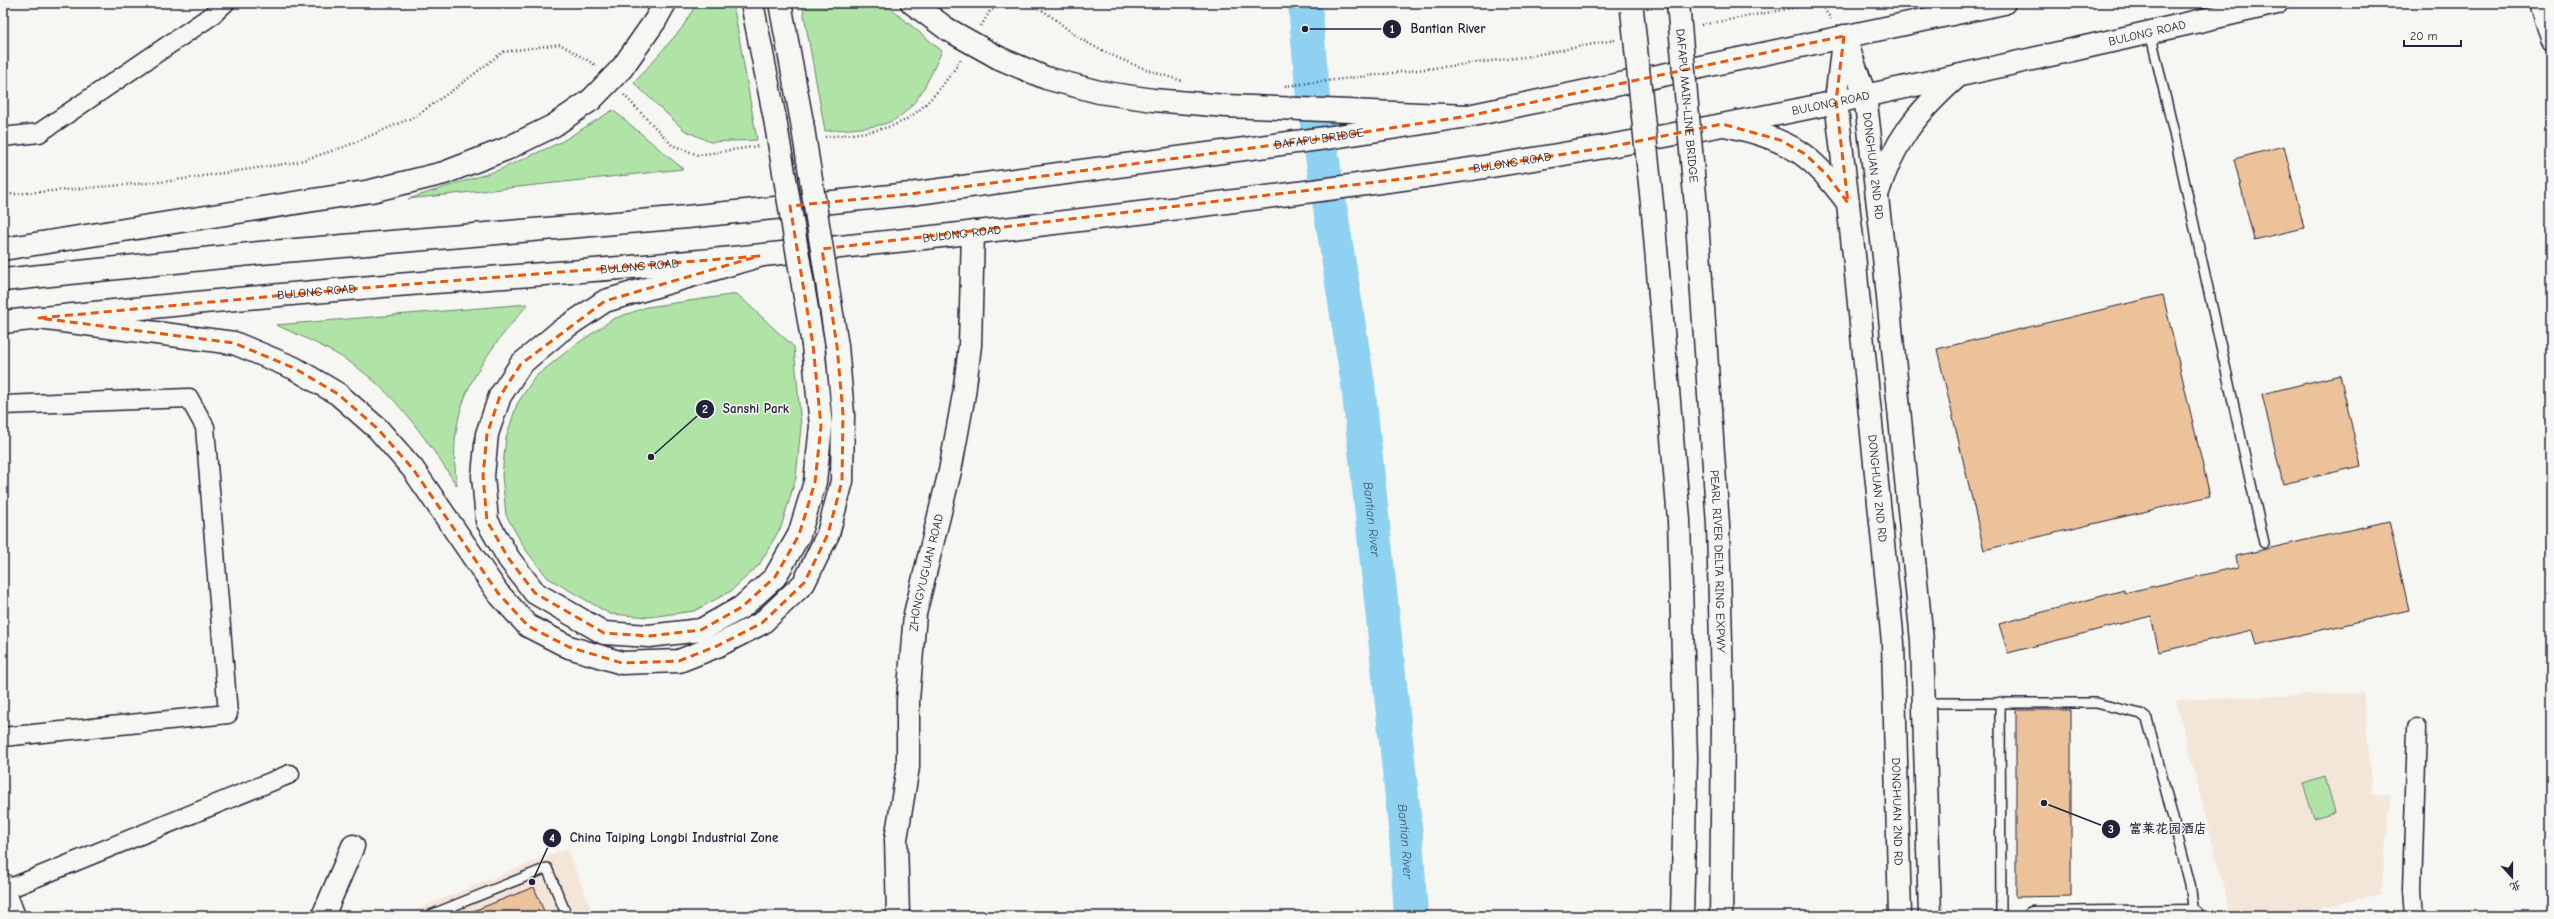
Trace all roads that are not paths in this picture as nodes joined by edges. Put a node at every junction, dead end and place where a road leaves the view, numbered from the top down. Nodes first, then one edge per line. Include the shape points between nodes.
1 (224, 3) edge
2 (664, 3) edge
3 (752, 3) edge
4 (780, 3) edge
5 (912, 3) edge
6 (1678, 3) edge
7 (2004, 3) edge
8 (2277, 3) edge
9 (2539, 3) edge
10 (1631, 6) edge
11 (207, 9) edge
12 (2150, 32) junction
13 (1844, 36) junction
14 (2551, 42) edge
15 (1959, 75) junction
16 (1865, 95) junction
17 (1836, 101) junction
18 (1468, 116) junction
19 (1722, 124) junction
20 (6, 133) edge
21 (1877, 194) junction
22 (1848, 204) junction
23 (1696, 207) joint
24 (973, 232) junction
25 (3, 249) edge
26 (759, 256) junction
27 (3, 280) edge
28 (39, 318) junction
29 (3, 322) edge
30 (3, 405) edge
31 (2264, 543) dead end
32 (2000, 702) junction
33 (1924, 703) junction
34 (2418, 728) dead end
35 (3, 737) edge
36 (290, 774) dead end
37 (353, 846) dead end
38 (4, 888) edge
39 (325, 912) edge
40 (2194, 914) joint
41 (16, 916) edge
42 (305, 916) edge
43 (428, 916) edge
44 (566, 916) edge
45 (898, 916) edge
46 (1682, 916) edge
47 (1721, 916) edge
48 (1900, 916) edge
49 (1930, 916) edge
50 (2001, 916) edge
51 (2032, 916) edge
52 (2414, 916) edge

1 - 11 street
2 - 25 main road, bridge via 656,21 622,68 591,100 553,126 506,149 444,173 371,191
3 - 26 main road, bridge via 775,119 813,345 821,426 815,482 799,535 775,577 742,607 700,630 649,636 604,633 535,593 509,559 487,521 483,476 487,434 504,389 521,364 560,332 605,302
4 - 28 main road, bridge via 802,122 837,346 843,414 842,481 828,534 804,583 762,622 717,646 679,661 622,663 569,646 528,626 498,593 413,468 378,429 338,394 294,368 234,343
5 - 18 main road, bridge via 947,29 999,58 1046,78 1098,92 1226,106
6 - 23 main road, DAFAPU MAIN-LINE BRIDGE, bridge
7 - 13 main road via 1893,28
8 - 12 main road, BULONG ROAD
9 - 14 street
10 - 46 main road, bridge via 1653,213 1679,520 1686,758
11 - 20 street via 39,132
12 - 15 main road, BULONG ROAD
12 - 31 lane via 2174,129
13 - 16 main road, DONGHUAN 2ND RD
13 - 17 main road, DONGHUAN 2ND RD
13 - 18 main road
15 - 16 main road, BULONG ROAD
15 - 21 main road via 1918,114 1900,138 1886,166
16 - 17 main road, BULONG ROAD
16 - 21 main road, DONGHUAN 2ND RD
17 - 19 main road, BULONG ROAD
17 - 22 main road, DONGHUAN 2ND RD
18 - 27 main road, DAFAPU BRIDGE via 910,194 687,217 260,253
19 - 22 main road via 1780,140 1805,154 1827,175
19 - 24 main road, BULONG ROAD via 1609,147 1380,182
21 - 33 main road, DONGHUAN 2ND RD via 1922,641
22 - 48 main road, DONGHUAN 2ND RD via 1893,643
23 - 47 main road, PEARL RIVER DELTA RING EXPWY via 1718,525 1723,724
24 - 26 main road, BULONG ROAD
24 - 45 main road, ZHONGYUGUAN ROAD via 970,345 964,394 950,471 915,614 908,700 908,767 896,839
26 - 28 main road, BULONG ROAD via 351,288
28 - 29 main road, BULONG ROAD
30 - 35 street via 189,398 205,427 228,714
32 - 33 lane
32 - 40 lane via 2096,703 2132,710 2147,719 2190,884
32 - 50 lane
33 - 49 main road, DONGHUAN 2ND RD
34 - 52 street via 2412,883
36 - 38 street
37 - 39 main road
38 - 41 street
39 - 42 main road
40 - 51 street
43 - 44 lane via 547,868

